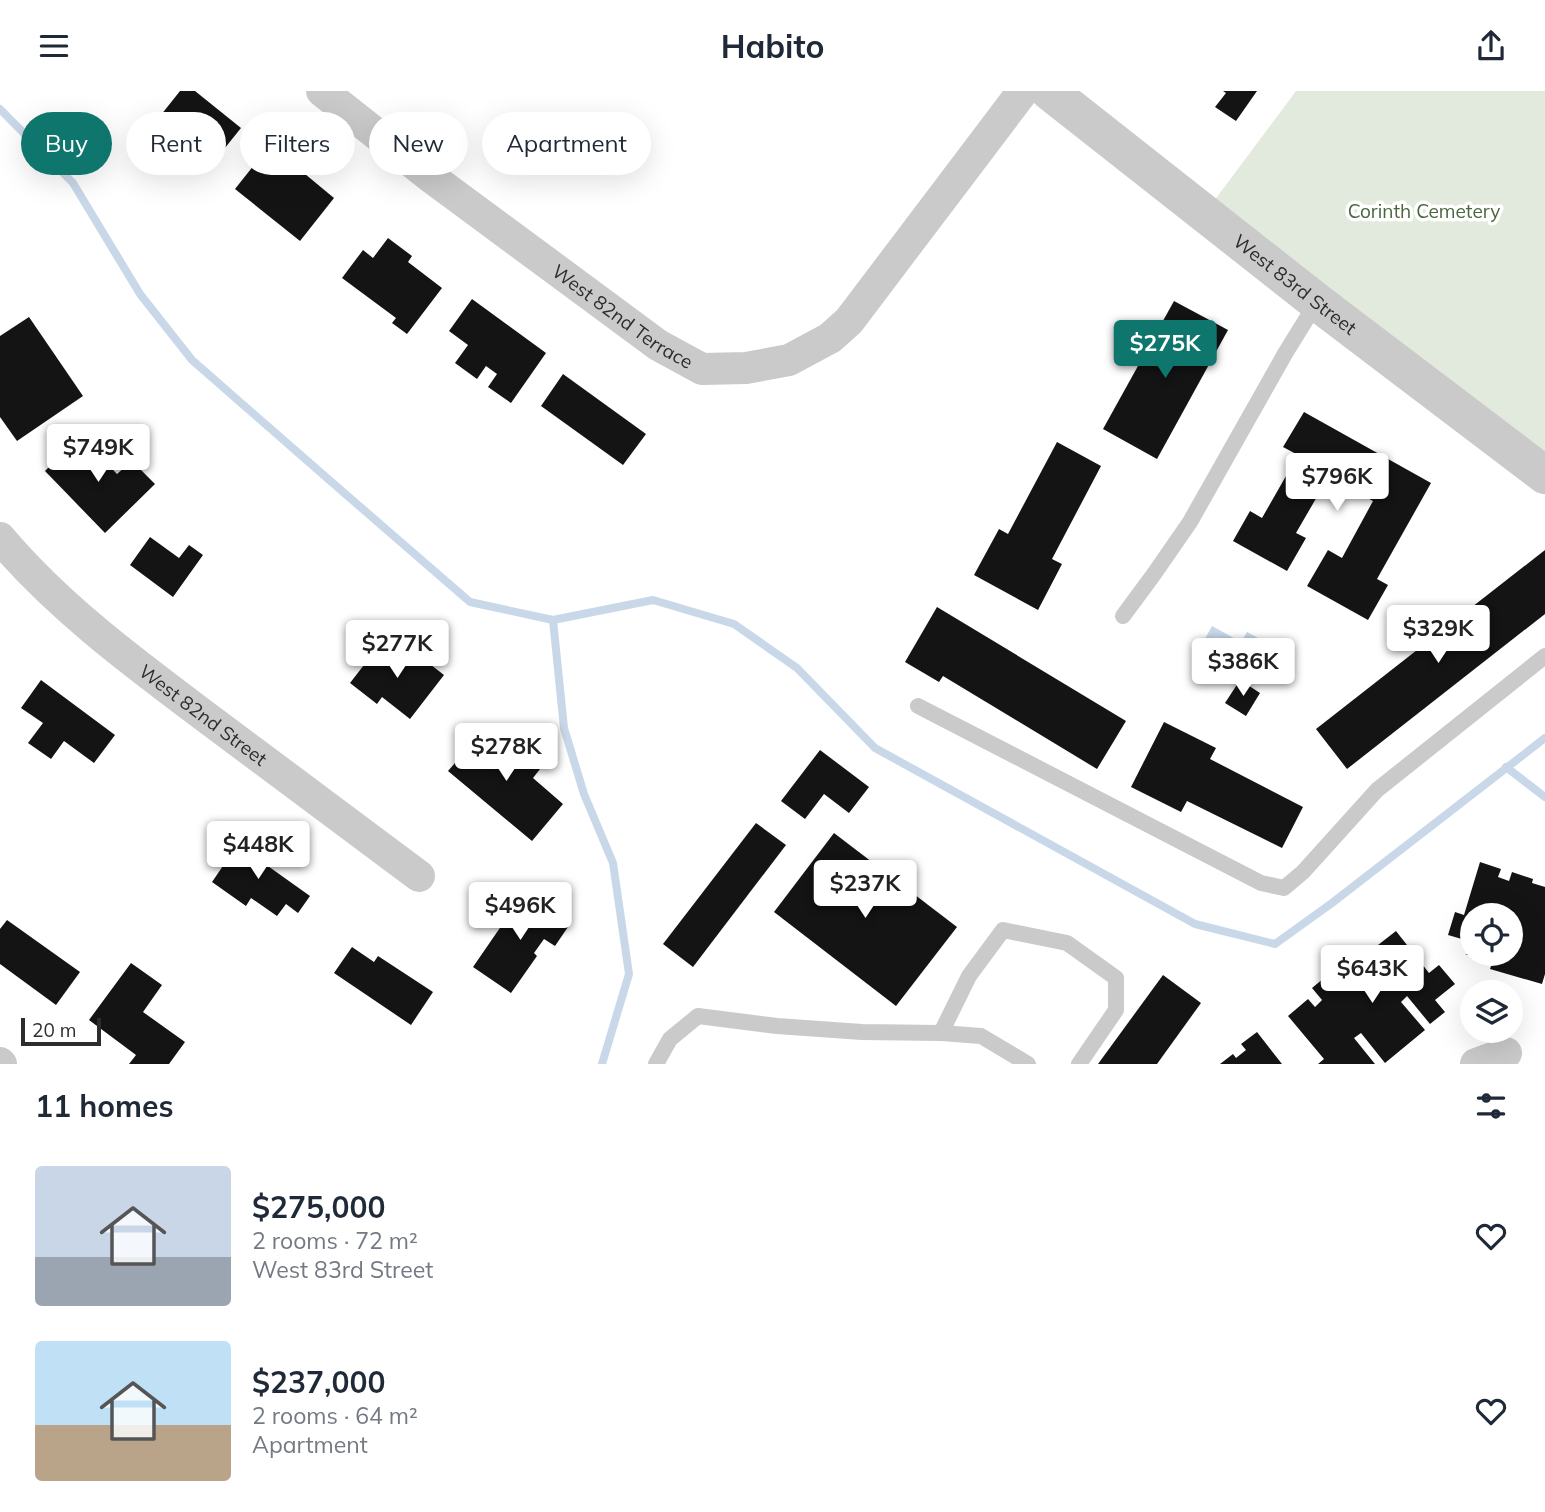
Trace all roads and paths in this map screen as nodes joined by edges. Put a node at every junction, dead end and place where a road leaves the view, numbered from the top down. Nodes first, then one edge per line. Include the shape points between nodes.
1 (322, 91) edge
2 (1023, 91) edge
3 (1049, 91) edge
4 (1317, 302) junction
5 (1545, 475) edge
6 (0, 538) edge
7 (1123, 616) dead end
8 (1545, 656) edge
9 (918, 706) dead end
10 (419, 876) dead end
11 (941, 1033) junction
12 (1506, 1053) dead end
13 (656, 1064) edge
14 (1028, 1064) edge
15 (1079, 1064) edge
16 (1476, 1064) edge

1 - 2 street, West 82nd Terrace via 658,345 702,369 746,368 789,360 831,338 849,321
3 - 4 street, West 83rd Street
4 - 5 street, West 83rd Street
4 - 7 lane via 1190,523
6 - 10 street, West 82nd Street via 75,614 140,668
8 - 9 lane via 1377,790 1284,888 1261,883
11 - 13 lane via 862,1033 698,1016 670,1039
11 - 14 lane via 981,1037
11 - 15 lane via 969,976 1003,930 1067,943 1116,978 1115,1010
12 - 16 street

